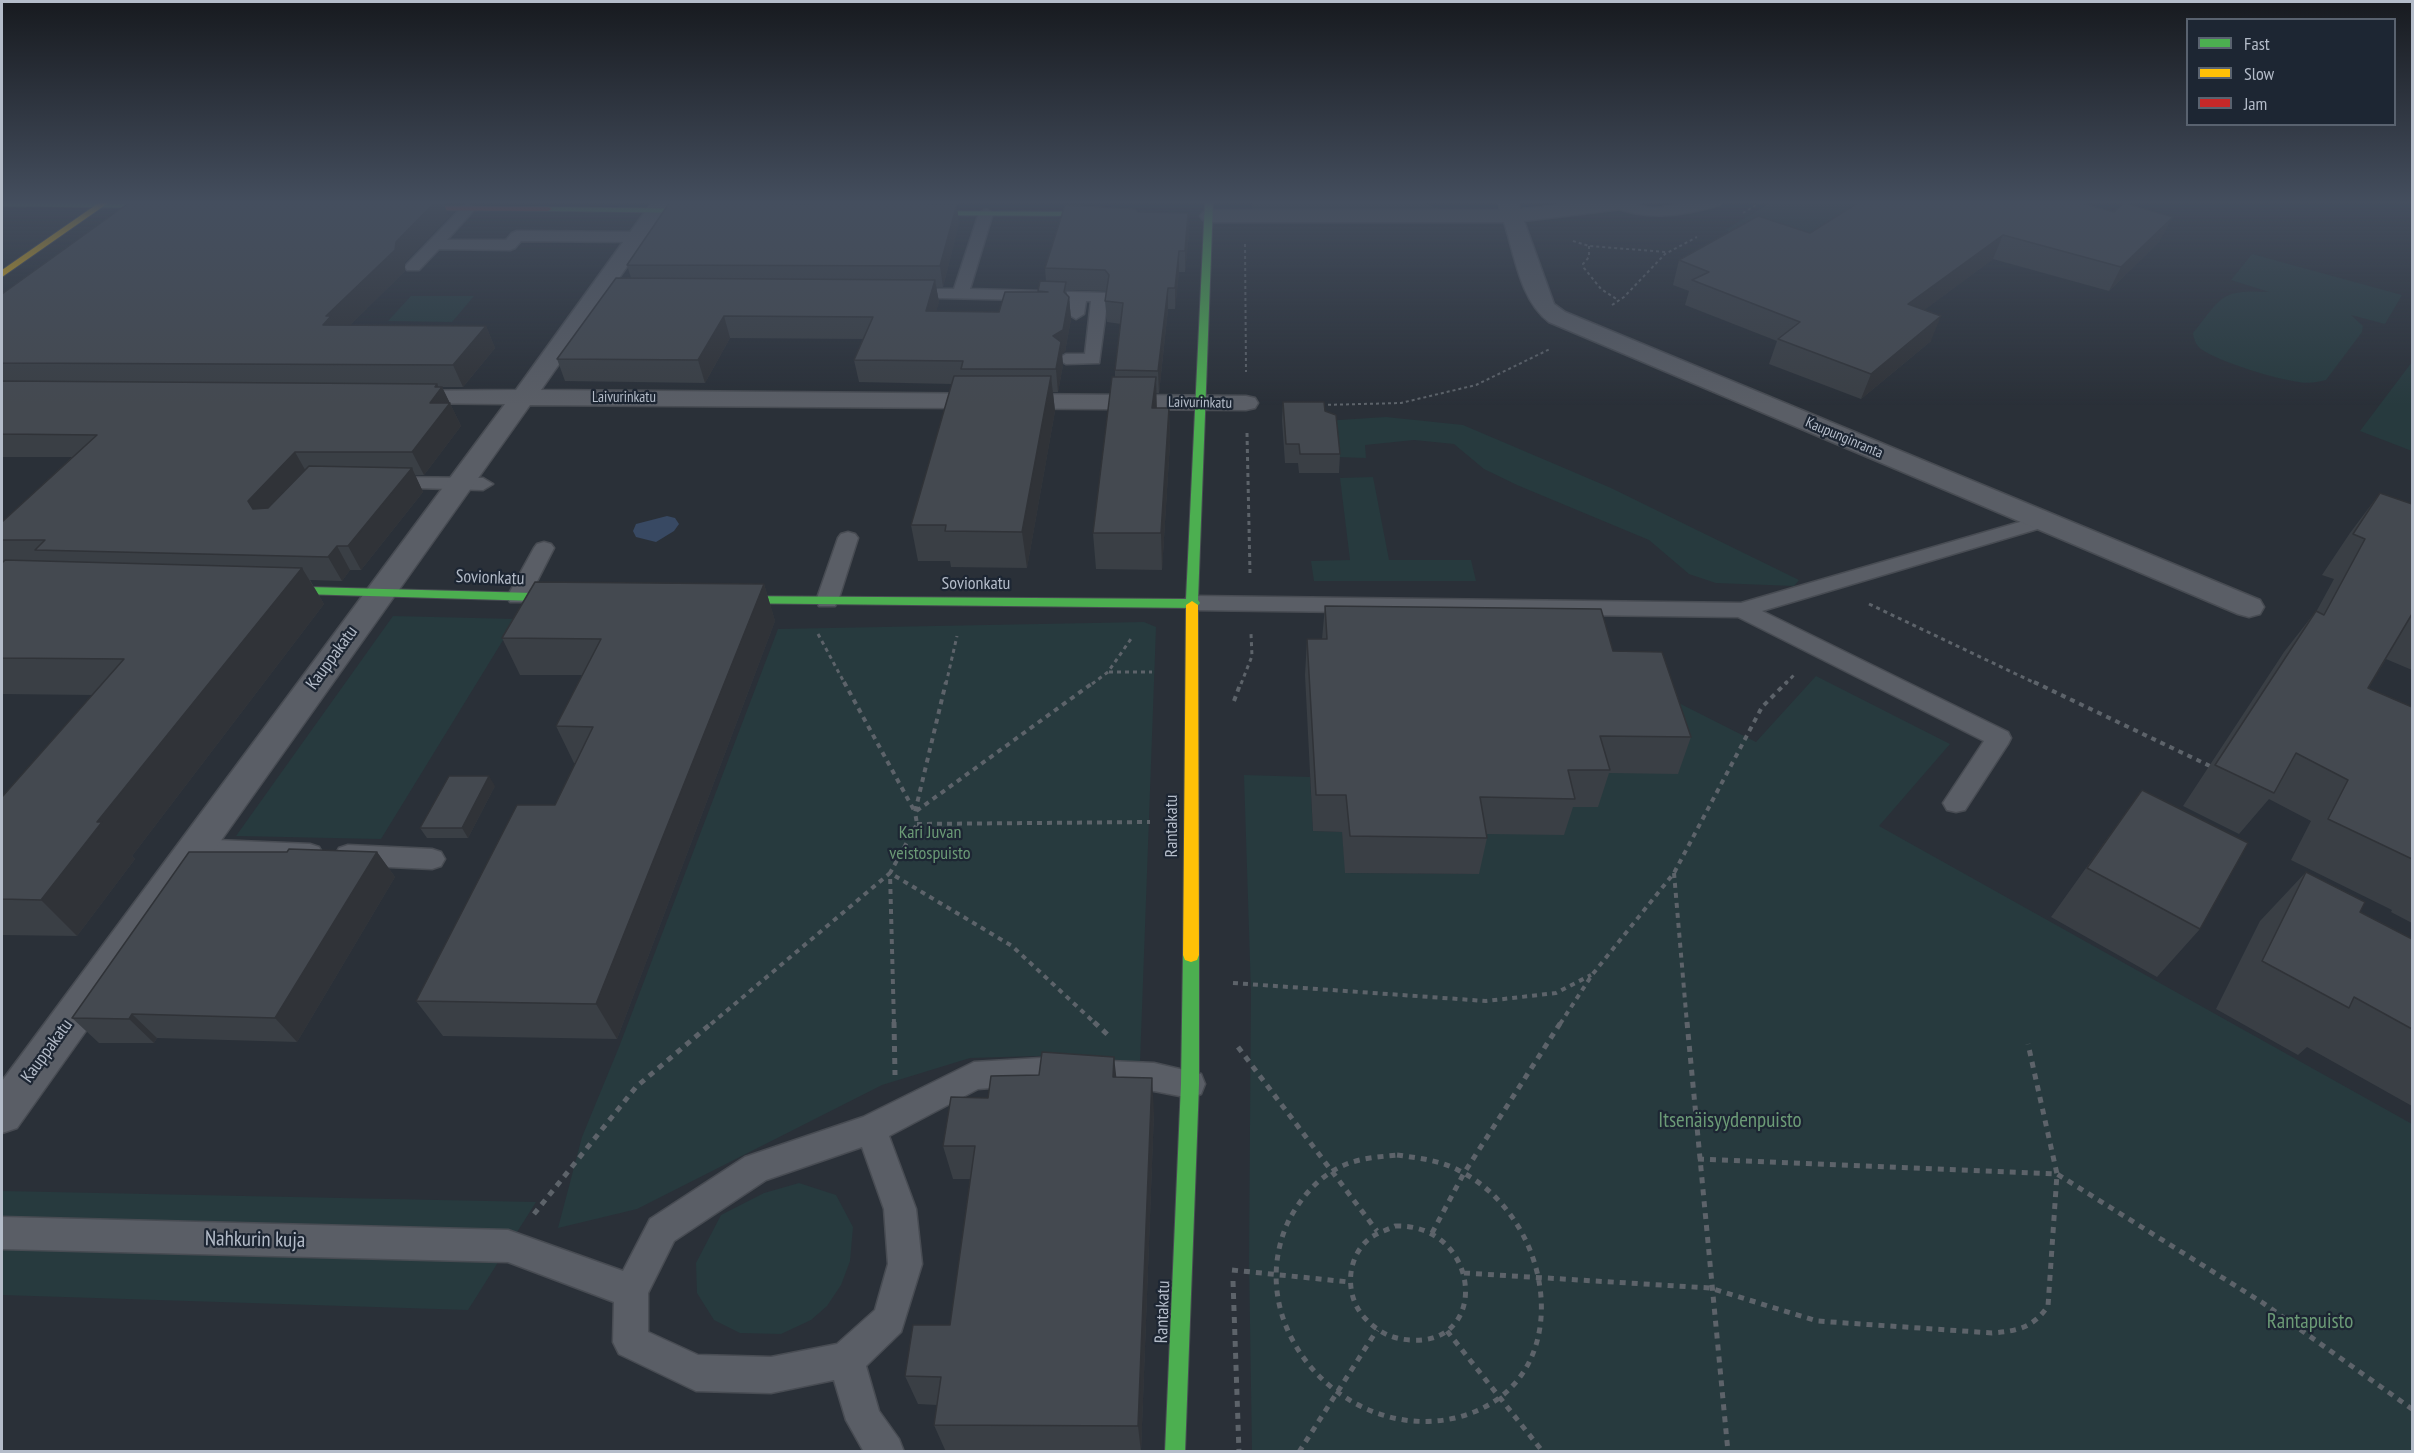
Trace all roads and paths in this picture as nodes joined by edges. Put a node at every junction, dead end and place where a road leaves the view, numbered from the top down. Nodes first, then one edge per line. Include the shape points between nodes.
1 (621, 270) edge
2 (968, 270) edge
3 (1202, 270) edge
4 (1245, 270) edge
5 (1530, 270) edge
6 (1585, 270) edge
7 (1650, 270) edge
8 (890, 294) edge
9 (960, 294) junction
10 (1079, 296) junction
11 (1618, 300) junction
12 (1076, 314) dead end
13 (1582, 328) junction
14 (1066, 359) dead end
15 (382, 396) edge
16 (522, 397) junction
17 (1198, 403) junction
18 (1246, 404) junction
19 (1312, 405) edge
20 (372, 482) edge
21 (472, 484) junction
22 (2044, 522) junction
23 (848, 538) dead end
24 (544, 548) dead end
25 (1828, 585) junction
26 (263, 590) edge
27 (380, 592) junction
28 (518, 597) junction
29 (590, 598) edge
30 (708, 599) edge
31 (827, 601) junction
32 (1194, 603) junction
33 (1251, 604) junction
34 (2249, 607) dead end
35 (1742, 610) junction
36 (960, 626) dead end
37 (1140, 627) dead end
38 (818, 633) dead end
39 (1820, 649) junction
40 (1233, 704) dead end
41 (2218, 770) dead end
42 (1956, 803) dead end
43 (915, 812) junction
44 (1152, 822) dead end
45 (917, 824) junction
46 (193, 849) junction
47 (432, 859) dead end
48 (890, 873) junction
49 (1674, 873) junction
50 (1233, 971) dead end
51 (1592, 975) junction
52 (1233, 983) junction
53 (1234, 994) dead end
54 (1237, 1036) dead end
55 (2028, 1044) dead end
56 (1238, 1047) junction
57 (1237, 1056) dead end
58 (1154, 1077) junction
59 (1190, 1084) junction
60 (2, 1114) edge
61 (884, 1122) junction
62 (1698, 1159) junction
63 (1332, 1171) junction
64 (1464, 1173) junction
65 (2057, 1174) junction
66 (1377, 1231) junction
67 (2, 1233) edge
68 (1432, 1233) junction
69 (508, 1246) junction
70 (1232, 1259) dead end
71 (1232, 1270) junction
72 (1464, 1273) junction
73 (1274, 1275) junction
74 (1541, 1276) junction
75 (1349, 1282) junction
76 (1710, 1288) junction
77 (631, 1291) junction
78 (1377, 1330) junction
79 (1447, 1331) junction
80 (846, 1360) junction
81 (1336, 1394) junction
82 (1499, 1398) junction
83 (2412, 1409) edge
84 (886, 1452) edge
85 (1175, 1452) edge
86 (1239, 1452) edge
87 (1299, 1452) edge
88 (1543, 1452) edge
89 (1728, 1452) edge

1 - 16 street, Kauppakatu via 610,292
2 - 9 lane
3 - 17 street, Rantakatu
4 - 18 path
5 - 13 street, Kaupunginranta via 1545,308
6 - 11 path via 1601,289
7 - 11 path
8 - 9 lane
9 - 10 lane
10 - 12 lane
10 - 14 lane via 1100,296 1093,359
11 - 13 path
13 - 19 path via 1541,354 1476,385 1401,403
13 - 22 street, Kaupunginranta
15 - 16 street, Laivurinkatu
16 - 17 street, Laivurinkatu
16 - 21 street, Kauppakatu
17 - 18 street, Laivurinkatu
17 - 32 street, Rantakatu
18 - 33 path
20 - 21 lane
21 - 27 street, Kauppakatu
22 - 25 lane
22 - 34 street, Kaupunginranta
23 - 31 lane
24 - 28 lane
25 - 35 lane
25 - 41 path
26 - 27 street, Sovionkatu
27 - 28 street, Sovionkatu
27 - 46 street, Kauppakatu
28 - 29 street, Sovionkatu
30 - 31 street, Sovionkatu
31 - 32 street, Sovionkatu
32 - 33 lane
32 - 59 street, Rantakatu via 1190,672
33 - 35 lane
33 - 40 path via 1252,656
35 - 39 lane
36 - 43 path
37 - 43 path via 1108,672
38 - 43 path
39 - 42 lane via 1999,738
39 - 49 path via 1762,707
43 - 45 path
44 - 45 path
45 - 48 path
46 - 47 lane
46 - 60 street, Kauppakatu
48 - 58 path via 1012,946
48 - 61 path
48 - 69 path via 636,1087
49 - 51 path
49 - 62 path
50 - 52 path
51 - 52 path via 1557,993 1486,1001
51 - 64 path
52 - 53 path
54 - 56 path
55 - 65 path
56 - 57 path
56 - 63 path
58 - 59 lane
58 - 61 lane via 1041,1071 974,1076
59 - 85 street, Rantakatu
61 - 77 lane via 756,1168 662,1230
61 - 80 lane via 900,1209 905,1264 889,1320
62 - 65 path
62 - 76 path
63 - 64 path via 1363,1159 1397,1155 1431,1160
63 - 66 path
63 - 73 path via 1302,1197 1282,1232
64 - 68 path
64 - 74 path via 1499,1199 1526,1235
65 - 76 path via 2048,1306 2038,1321 2018,1331 1992,1334 1817,1321
65 - 83 path via 2263,1303
66 - 68 path via 1414,1226
66 - 75 path via 1356,1252
67 - 69 lane, Nahkurin kuja
68 - 72 path via 1457,1257
69 - 77 lane, Nahkurin kuja
70 - 71 path
71 - 73 path
71 - 86 path
72 - 74 path
72 - 79 path via 1464,1305
73 - 75 path
73 - 81 path via 1281,1318 1303,1360
74 - 76 path
74 - 82 path via 1543,1322 1528,1364
75 - 78 path via 1353,1299
76 - 89 path
77 - 80 lane via 631,1341 696,1373 771,1375
78 - 79 path via 1395,1339 1413,1341 1431,1339
78 - 81 path
79 - 82 path
80 - 84 lane via 864,1420
81 - 82 path via 1376,1415 1420,1423 1462,1418
81 - 87 path
82 - 88 path

